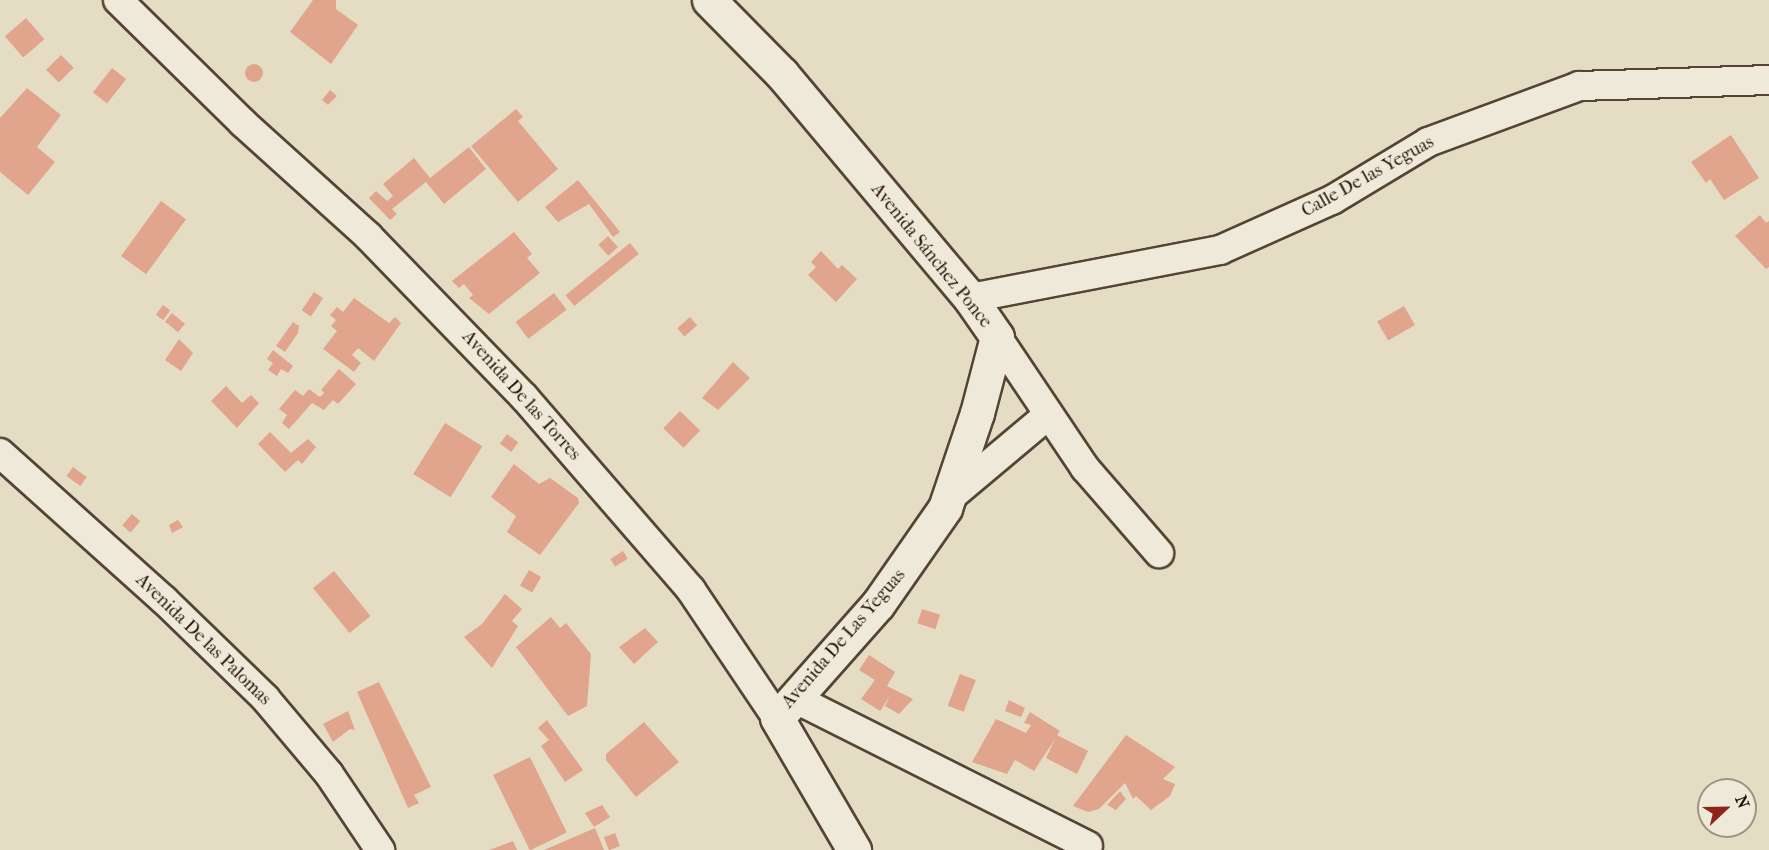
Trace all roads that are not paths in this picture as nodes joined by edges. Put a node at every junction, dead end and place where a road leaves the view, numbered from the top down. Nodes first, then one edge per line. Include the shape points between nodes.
1 (117, 0) edge
2 (710, 0) edge
3 (1769, 80) edge
4 (970, 298) junction
5 (997, 337) junction
6 (1048, 415) junction
7 (0, 453) edge
8 (948, 499) junction
9 (1159, 553) dead end
10 (785, 708) junction
11 (1088, 846) dead end
12 (380, 850) edge
13 (854, 850) edge

1 - 10 street, Avenida De las Torres via 243,123 368,236 524,397 691,590
2 - 4 street, Avenida Sánchez Ponce via 782,74
3 - 4 street, Calle De las Yeguas via 1579,86 1428,142 1332,200 1220,250
4 - 5 street, Avenida Sánchez Ponce
5 - 6 street, Avenida Sánchez Ponce
5 - 8 street, Avenida De Las Yeguas
6 - 8 street, Avenida De Las Yeguas
6 - 9 street, Avenida Sánchez Ponce via 1118,510
7 - 12 street, Avenida De las Palomas via 164,600 265,698 328,774
8 - 10 street, Avenida De Las Yeguas via 911,560 878,604
10 - 11 street
10 - 13 street, Avenida De las Torres

